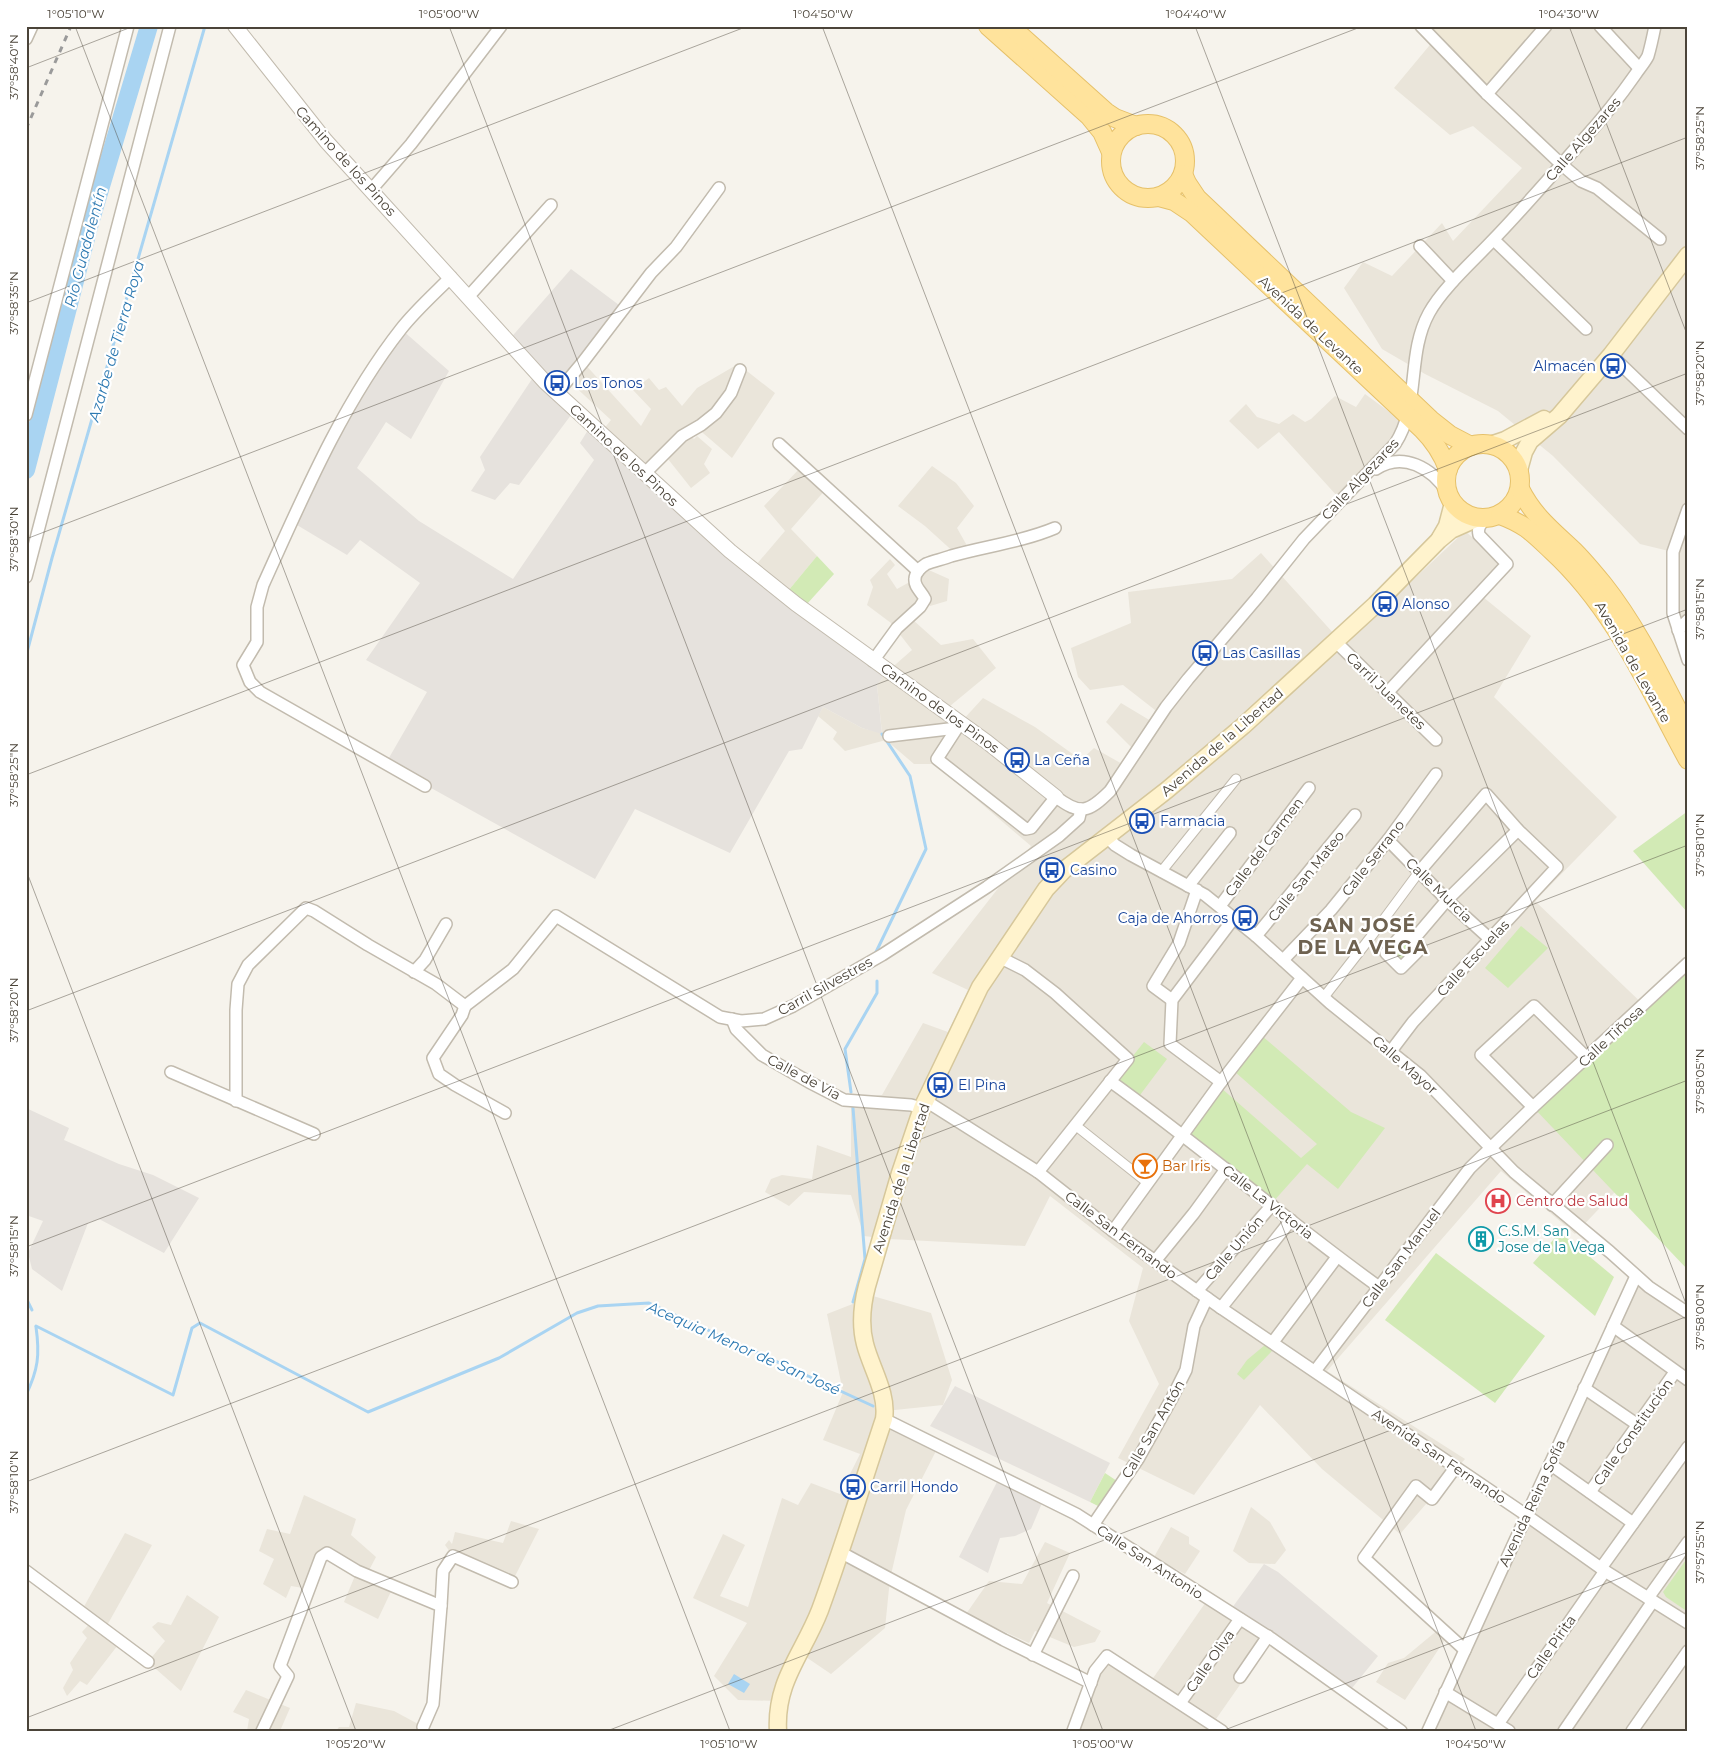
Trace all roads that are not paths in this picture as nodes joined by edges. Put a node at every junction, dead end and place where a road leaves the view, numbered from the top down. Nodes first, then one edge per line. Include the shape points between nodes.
1 (32, 26) edge
2 (128, 26) edge
3 (170, 26) edge
4 (235, 26) edge
5 (501, 26) edge
6 (988, 26) edge
7 (1010, 26) edge
8 (1421, 26) edge
9 (1546, 26) edge
10 (1600, 26) edge
11 (1655, 26) edge
12 (26, 40) edge
13 (1640, 68) junction
14 (1487, 94) junction
15 (1136, 126) junction
16 (1111, 152) junction
17 (1561, 164) junction
18 (1183, 174) junction
19 (719, 188) dead end
20 (371, 190) junction
21 (1159, 197) junction
22 (551, 205) dead end
23 (1660, 239) dead end
24 (1494, 240) junction
25 (1420, 246) dead end
26 (1688, 255) edge
27 (451, 277) junction
28 (1453, 281) junction
29 (469, 296) junction
30 (1586, 329) dead end
31 (1611, 355) junction
32 (740, 370) dead end
33 (557, 393) junction
34 (1568, 405) junction
35 (1410, 409) junction
36 (26, 415) edge
37 (1688, 429) edge
38 (779, 444) dead end
39 (1490, 445) junction
40 (1472, 446) junction
41 (1448, 469) junction
42 (1519, 470) junction
43 (645, 473) junction
44 (1368, 474) junction
45 (1520, 489) junction
46 (1450, 498) junction
47 (1688, 509) edge
48 (1488, 517) junction
49 (1055, 528) dead end
50 (1439, 540) junction
51 (918, 570) junction
52 (26, 577) edge
53 (1688, 620) edge
54 (1678, 630) junction
55 (1336, 642) junction
56 (1688, 660) edge
57 (874, 661) junction
58 (1387, 693) junction
59 (959, 725) junction
60 (1688, 730) edge
61 (889, 736) dead end
62 (1436, 740) dead end
63 (1688, 760) edge
64 (1436, 774) dead end
65 (1236, 779) dead end
66 (425, 786) dead end
67 (1309, 788) dead end
68 (1056, 796) junction
69 (1081, 809) junction
70 (1355, 815) dead end
71 (1518, 830) junction
72 (1230, 833) dead end
73 (1107, 836) junction
74 (1388, 840) junction
75 (1161, 872) junction
76 (1419, 872) junction
77 (1193, 888) junction
78 (1447, 900) junction
79 (1220, 906) junction
80 (1234, 918) junction
81 (446, 924) dead end
82 (1256, 936) junction
83 (1490, 939) junction
84 (1413, 940) dead end
85 (999, 957) junction
86 (1283, 960) junction
87 (1688, 963) edge
88 (414, 972) junction
89 (1302, 978) junction
90 (1324, 998) junction
91 (1172, 1000) junction
92 (465, 1006) junction
93 (732, 1019) junction
94 (1391, 1051) junction
95 (1587, 1058) junction
96 (171, 1072) dead end
97 (1110, 1081) junction
98 (1221, 1082) junction
99 (236, 1100) junction
100 (924, 1104) junction
101 (1533, 1107) junction
102 (505, 1113) dead end
103 (1075, 1125) junction
104 (314, 1134) dead end
105 (1182, 1134) junction
106 (1607, 1145) dead end
107 (1490, 1149) junction
108 (1226, 1169) junction
109 (1038, 1172) junction
110 (1148, 1183) junction
111 (1272, 1204) junction
112 (1552, 1205) junction
113 (1291, 1220) junction
114 (1113, 1231) junction
115 (1337, 1257) junction
116 (1155, 1261) junction
117 (1636, 1276) junction
118 (1379, 1287) junction
119 (1197, 1291) junction
120 (1207, 1298) junction
121 (1221, 1308) junction
122 (1688, 1313) edge
123 (1613, 1326) junction
124 (1272, 1342) junction
125 (1314, 1371) junction
126 (1675, 1372) junction
127 (1688, 1380) edge
128 (1584, 1388) junction
129 (884, 1419) junction
130 (1638, 1425) junction
131 (1686, 1454) edge
132 (1550, 1464) junction
133 (1455, 1468) junction
134 (1590, 1492) junction
135 (1526, 1515) junction
136 (1633, 1523) junction
137 (1093, 1525) junction
138 (1688, 1542) edge
139 (840, 1552) junction
140 (1603, 1569) junction
141 (26, 1570) edge
142 (1073, 1576) dead end
143 (512, 1582) dead end
144 (1651, 1600) junction
145 (441, 1606) junction
146 (1240, 1618) junction
147 (1688, 1623) edge
148 (1268, 1636) junction
149 (1465, 1650) junction
150 (1688, 1651) edge
151 (1033, 1655) junction
152 (148, 1662) dead end
153 (1240, 1677) dead end
154 (1091, 1683) junction
155 (1445, 1692) junction
156 (1180, 1703) junction
157 (1498, 1724) junction
158 (423, 1727) dead end
159 (262, 1731) edge
160 (778, 1731) edge
161 (1073, 1731) edge
162 (1222, 1731) edge
163 (1401, 1731) edge
164 (1428, 1731) edge
165 (1509, 1731) edge
166 (1564, 1731) edge
167 (1632, 1731) edge

1 - 12 street
2 - 36 street
3 - 52 street
4 - 20 street, Camino de los Pinos via 305,116
5 - 20 street
6 - 16 main road via 1089,116 1102,132
7 - 15 main road via 1106,112
8 - 14 street
9 - 14 street
10 - 13 street
11 - 13 street, Calle Algezares via 1647,57
13 - 17 street, Calle Algezares via 1619,99
14 - 17 street
15 - 16 main road via 1123,133
15 - 18 main road via 1156,125 1169,130 1179,140 1184,153
16 - 21 main road via 1112,172 1122,188 1139,197
17 - 23 street via 1597,188
17 - 24 street, Calle Algezares
18 - 21 main road via 1176,186
18 - 35 main road, Avenida de Levante via 1197,198
19 - 33 street via 676,248 651,273
20 - 27 street, Camino de los Pinos
21 - 35 main road, Avenida de Levante via 1174,201 1192,213
22 - 29 street
24 - 28 street, Calle Algezares
24 - 30 street
25 - 28 street
26 - 31 main road
27 - 29 street, Camino de los Pinos
27 - 66 street via 401,329 359,391 322,458 263,585 257,607 257,642 242,665 250,682 260,692
28 - 35 street, Calle Algezares via 1429,312 1421,329 1413,365
29 - 33 street, Camino de los Pinos
31 - 34 main road
31 - 37 street
32 - 43 street via 731,393 716,413 682,436
33 - 43 street, Camino de los Pinos
34 - 39 main road
34 - 42 main road via 1530,441
35 - 40 main road, Avenida de Levante
35 - 41 main road, Avenida de Levante via 1435,442
35 - 44 street, Calle Algezares via 1395,444
38 - 51 street
39 - 40 main road
39 - 42 main road via 1508,453
40 - 41 main road via 1460,453
41 - 46 main road via 1446,477
42 - 45 main road
43 - 57 street, Camino de los Pinos via 730,551
44 - 46 street via 1387,463 1409,462 1429,472
44 - 69 street, Calle Algezares via 1304,539 1177,693 1110,791 1097,803
45 - 48 main road via 1513,504
45 - 60 main road, Avenida de Levante via 1536,516 1580,558 1614,600 1652,661
46 - 48 main road via 1464,513
46 - 50 main road, Avenida de la Libertad via 1447,526
47 - 54 street via 1673,552 1673,613
48 - 50 main road, Avenida de la Libertad via 1452,530
48 - 58 street via 1479,525 1479,535 1507,564
48 - 63 main road, Avenida de Levante via 1521,523 1592,593 1639,667
49 - 51 street via 924,564
50 - 55 main road, Avenida de la Libertad
51 - 57 street via 915,579 925,599 897,628
53 - 54 street
54 - 56 street
55 - 58 street, Carril Juanetes
55 - 73 main road, Avenida de la Libertad via 1206,758
57 - 59 street, Camino de los Pinos
58 - 62 street, Carril Juanetes
59 - 61 street
59 - 68 street, Camino de los Pinos via 998,750
59 - 68 street via 937,759 1026,829 1031,828
64 - 74 street, Calle Serrano
65 - 75 street
67 - 79 street, Calle del Carmen
68 - 69 street, Camino de los Pinos via 1071,808
69 - 93 street, Carril Silvestres via 1080,818 1041,850 882,955 764,1019
70 - 82 street, Calle San Mateo
71 - 76 street via 1486,794
71 - 78 street
71 - 83 street, Calle Escuelas via 1557,867
72 - 77 street
73 - 75 street, Calle Mayor via 1120,848
73 - 85 main road, Avenida de la Libertad via 1052,882
74 - 76 street, Calle Murcia
74 - 86 street, Calle Serrano via 1331,910
75 - 77 street, Calle Mayor
76 - 78 street, Calle Murcia
76 - 90 street
77 - 79 street, Calle Mayor
77 - 91 street via 1179,943 1153,986
78 - 83 street, Calle Murcia
78 - 84 street
79 - 80 street, Calle Mayor
80 - 82 street, Calle Mayor
80 - 91 street
81 - 88 street
82 - 86 street, Calle Mayor
83 - 94 street, Calle Escuelas via 1413,1022
85 - 97 street via 1025,970 1128,1059
85 - 100 main road, Avenida de la Libertad via 975,997
86 - 89 street, Calle Mayor
87 - 95 street, Calle Tiñosa
88 - 92 street
88 - 99 street via 306,908 248,965 238,984
89 - 90 street, Calle Mayor
89 - 98 street
90 - 94 street, Calle Mayor
91 - 98 street via 1170,1044
92 - 93 street, Carril Silvestres via 513,969 556,916 720,1017
92 - 102 street via 433,1058 439,1074
93 - 100 street, Calle de Via via 736,1028 762,1055 844,1100
94 - 107 street, Calle Mayor via 1428,1083
95 - 101 street, Calle Tiñosa
95 - 101 street via 1534,1006 1481,1055
96 - 99 street
97 - 103 street
97 - 105 street, Calle La Victoria
98 - 105 street
99 - 104 street
100 - 109 street, Calle San Fernando
100 - 129 main road, Avenida de la Libertad via 900,1173 862,1309 864,1341 884,1398
101 - 107 street, Calle Tiñosa
103 - 109 street
103 - 110 street
105 - 108 street, Calle La Victoria
105 - 110 street
106 - 112 street
107 - 112 street, Calle Mayor
107 - 118 street, Calle San Manuel via 1462,1178
108 - 111 street, Calle La Victoria
108 - 116 street
109 - 114 street, Calle San Fernando
110 - 114 street
111 - 113 street, Calle La Victoria
111 - 119 street, Calle Unión
112 - 117 street, Calle Mayor
113 - 115 street, Calle La Victoria
113 - 121 street
114 - 116 street, Calle San Fernando
115 - 118 street, Calle La Victoria
115 - 124 street
116 - 119 street, Calle San Fernando
117 - 122 street, Calle Mayor
117 - 123 street, Avenida Reina Sofía
118 - 125 street, Calle San Manuel
119 - 120 street, Calle San Fernando
120 - 121 street, Calle San Fernando
120 - 137 street, Calle San Antón via 1194,1326 1186,1370 1172,1398 1138,1459
121 - 124 street, Calle San Fernando
123 - 126 street
123 - 128 street, Avenida Reina Sofía
124 - 125 street, Calle San Fernando
125 - 133 street, Avenida San Fernando
126 - 127 street
126 - 130 street, Calle Constitución
128 - 130 street
128 - 132 street, Avenida Reina Sofía
129 - 137 street, Calle San Antonio
129 - 139 main road, Avenida de la Libertad
130 - 134 street, Calle Constitución
131 - 136 street, Calle Pirita
132 - 134 street
132 - 135 street, Avenida Reina Sofía
133 - 135 street, Avenida San Fernando
133 - 149 street via 1432,1499 1416,1486 1364,1558
134 - 136 street
135 - 140 street, Avenida San Fernando
135 - 149 street, Avenida Reina Sofía
136 - 140 street, Calle Pirita
137 - 146 street, Calle San Antonio
138 - 144 street
139 - 151 street
139 - 160 main road, Avenida de la Libertad via 816,1622 781,1694
140 - 144 street, Avenida San Fernando
140 - 157 street, Calle Pirita
141 - 152 street
142 - 151 street
143 - 145 street via 452,1556 443,1571
144 - 147 street, Avenida San Fernando
144 - 166 street
145 - 158 street via 433,1704
145 - 159 street via 326,1553 321,1557 280,1666 288,1676
146 - 148 street, Calle San Antonio
146 - 156 street, Calle Oliva
148 - 153 street
148 - 163 street, Calle San Antonio
149 - 155 street, Avenida Reina Sofía
150 - 167 street
151 - 154 street
154 - 156 street via 1095,1671 1107,1656
154 - 161 street
155 - 157 street
155 - 164 street, Avenida Reina Sofía
156 - 162 street
157 - 165 street

